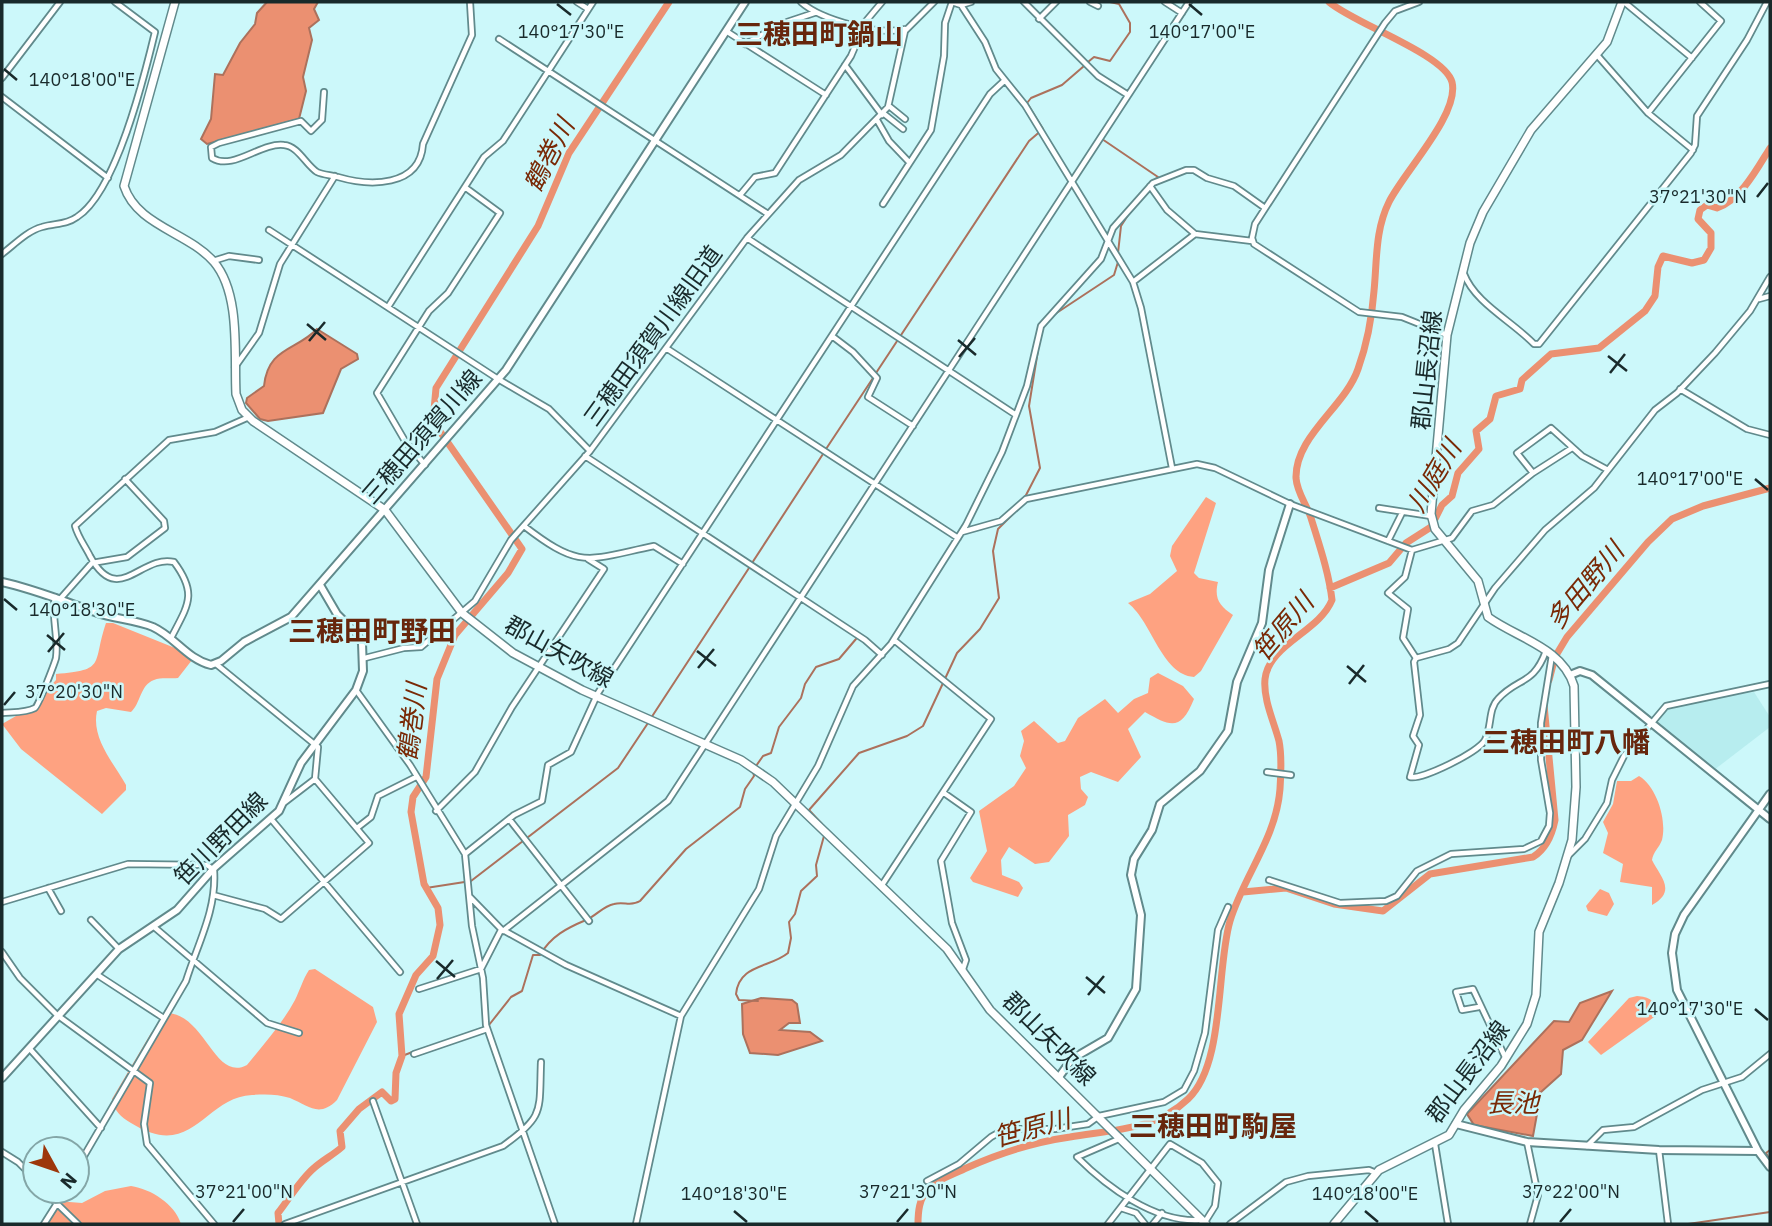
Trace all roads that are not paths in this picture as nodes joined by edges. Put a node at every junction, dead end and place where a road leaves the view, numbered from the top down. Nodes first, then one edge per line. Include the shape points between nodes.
1 (60, 2) edge
2 (115, 2) edge
3 (175, 2) edge
4 (470, 2) edge
5 (577, 2) edge
6 (593, 2) edge
7 (745, 2) edge
8 (801, 2) edge
9 (882, 2) edge
10 (934, 2) edge
11 (952, 2) edge
12 (971, 2) edge
13 (1024, 2) edge
14 (1056, 2) edge
15 (1090, 2) edge
16 (1165, 2) edge
17 (1189, 2) edge
18 (1419, 2) edge
19 (1623, 2) edge
20 (1700, 2) edge
21 (1767, 2) edge
22 (961, 5) junction
23 (1098, 6) dead end
24 (588, 9) junction
25 (814, 13) junction
26 (1182, 13) junction
27 (1039, 19) junction
28 (864, 26) junction
29 (906, 30) junction
30 (726, 31) junction
31 (499, 39) dead end
32 (745, 44) junction
33 (1597, 55) junction
34 (1692, 58) junction
35 (845, 65) junction
36 (547, 71) junction
37 (2, 78) edge
38 (1004, 81) junction
39 (324, 92) dead end
40 (826, 95) junction
41 (1128, 95) junction
42 (2, 97) edge
43 (889, 106) junction
44 (1648, 113) junction
45 (883, 114) junction
46 (877, 120) junction
47 (905, 120) dead end
48 (903, 129) dead end
49 (654, 141) junction
50 (1693, 150) junction
51 (909, 162) junction
52 (335, 176) junction
53 (108, 178) junction
54 (1072, 181) junction
55 (1150, 186) junction
56 (466, 188) junction
57 (740, 195) junction
58 (883, 204) dead end
59 (1265, 208) junction
60 (768, 214) junction
61 (270, 230) dead end
62 (1195, 234) junction
63 (747, 238) junction
64 (1252, 241) junction
65 (1109, 244) junction
66 (292, 245) junction
67 (2, 254) edge
68 (259, 260) dead end
69 (213, 261) junction
70 (1463, 268) junction
71 (1770, 278) edge
72 (1132, 282) junction
73 (1770, 296) edge
74 (1758, 299) junction
75 (388, 307) junction
76 (851, 307) junction
77 (419, 328) junction
78 (1447, 335) junction
79 (832, 336) junction
80 (666, 348) junction
81 (235, 367) junction
82 (948, 370) junction
83 (498, 379) junction
84 (1680, 389) junction
85 (1016, 415) junction
86 (249, 417) junction
87 (777, 420) junction
88 (913, 426) junction
89 (1770, 435) edge
90 (1572, 448) junction
91 (590, 451) junction
92 (585, 456) junction
93 (425, 465) junction
94 (1172, 468) junction
95 (1608, 470) junction
96 (1533, 472) junction
97 (125, 479) junction
98 (875, 484) junction
99 (1293, 505) junction
100 (1379, 508) dead end
101 (385, 510) junction
102 (1402, 513) junction
103 (1432, 517) junction
104 (524, 526) junction
105 (961, 533) junction
106 (702, 534) junction
107 (958, 538) junction
108 (1388, 541) junction
109 (1445, 541) junction
110 (1410, 550) junction
111 (588, 559) junction
112 (93, 562) junction
113 (682, 564) junction
114 (2, 582) edge
115 (320, 585) junction
116 (58, 597) junction
117 (800, 597) junction
118 (1483, 603) junction
119 (467, 617) junction
120 (171, 638) junction
121 (894, 640) junction
122 (1549, 653) junction
123 (882, 655) junction
124 (365, 658) junction
125 (1416, 659) junction
126 (216, 664) junction
127 (537, 667) junction
128 (1568, 672) junction
129 (1770, 684) edge
130 (356, 690) junction
131 (597, 696) junction
132 (2, 713) edge
133 (1654, 723) junction
134 (316, 744) junction
135 (704, 744) junction
136 (1267, 772) dead end
137 (1291, 775) dead end
138 (416, 777) junction
139 (315, 779) junction
140 (944, 793) junction
141 (1770, 794) edge
142 (285, 802) junction
143 (796, 804) junction
144 (1759, 810) junction
145 (436, 811) junction
146 (271, 819) junction
147 (509, 819) junction
148 (1770, 819) edge
149 (357, 828) junction
150 (465, 855) junction
151 (1568, 856) junction
152 (214, 869) junction
153 (1269, 880) dead end
154 (324, 882) junction
155 (561, 885) junction
156 (882, 885) junction
157 (48, 888) junction
158 (213, 895) junction
159 (470, 897) junction
160 (2, 902) edge
161 (1228, 907) dead end
162 (61, 911) dead end
163 (91, 920) dead end
164 (589, 921) dead end
165 (152, 926) junction
166 (502, 930) junction
167 (119, 949) junction
168 (2, 952) edge
169 (191, 958) junction
170 (482, 968) junction
171 (963, 969) junction
172 (400, 972) dead end
173 (96, 974) junction
174 (419, 989) dead end
175 (1479, 1007) junction
176 (59, 1016) junction
177 (681, 1016) junction
178 (162, 1017) junction
179 (487, 1029) junction
180 (299, 1033) dead end
181 (29, 1048) junction
182 (414, 1054) dead end
183 (1770, 1054) edge
184 (1506, 1060) junction
185 (541, 1062) dead end
186 (133, 1069) junction
187 (1059, 1077) junction
188 (2, 1078) edge
189 (1725, 1083) junction
190 (373, 1101) dead end
191 (1099, 1116) junction
192 (1456, 1125) junction
193 (101, 1128) junction
194 (523, 1132) junction
195 (1121, 1137) junction
196 (1527, 1142) junction
197 (1435, 1144) junction
198 (91, 1145) edge
199 (1587, 1146) junction
200 (1659, 1150) junction
201 (1758, 1151) junction
202 (2, 1152) edge
203 (21, 1165) edge
204 (1151, 1167) junction
205 (1770, 1167) edge
206 (1377, 1172) junction
207 (927, 1181) dead end
208 (402, 1182) junction
209 (1128, 1197) junction
210 (56, 1205) joint
211 (1121, 1208) junction
212 (1162, 1213) junction
213 (1205, 1223) edge
214 (44, 1224) edge
215 (78, 1224) edge
216 (214, 1224) edge
217 (285, 1224) edge
218 (417, 1224) edge
219 (555, 1224) edge
220 (636, 1224) edge
221 (1108, 1224) edge
222 (1145, 1224) edge
223 (1153, 1224) edge
224 (1230, 1224) edge
225 (1334, 1224) edge
226 (1448, 1224) edge
227 (1530, 1224) edge
228 (1668, 1224) edge

1 - 37 street
2 - 53 street via 155,32
3 - 69 main road via 124,186 141,211
4 - 52 street via 472,34 415,167 399,178 367,184
5 - 24 street
6 - 24 street
7 - 30 street, 三穂田須賀川線
8 - 25 street
9 - 28 street
10 - 29 street
11 - 22 street
11 - 51 street via 945,23 931,130
12 - 22 street
13 - 27 street
14 - 27 street
15 - 23 street
16 - 26 street
17 - 26 street
18 - 59 street via 1394,11
19 - 33 main road, 郡山長沼線 via 1612,35
19 - 34 street
20 - 34 street via 1721,21
21 - 50 street via 1697,116
22 - 38 street
24 - 36 street
25 - 28 street
25 - 32 street
26 - 41 street
27 - 41 street via 1098,76
28 - 29 street via 889,33
28 - 35 street
29 - 43 street, 三穂田須賀川線旧道
30 - 32 street
30 - 49 street, 三穂田須賀川線
31 - 36 street
32 - 40 street
33 - 44 street
33 - 70 main road, 郡山長沼線 via 1531,130 1483,212
34 - 44 street
35 - 40 street
35 - 45 street
36 - 49 street
36 - 56 street via 503,141 487,153
38 - 54 street via 1025,105
38 - 76 street via 990,94
39 - 52 street via 322,120 311,131 301,121 219,143 211,147 211,154 215,161 223,161 283,145 293,148 318,173
40 - 57 street via 775,173 755,177
41 - 54 street
42 - 53 street
43 - 45 street, 三穂田須賀川線旧道
43 - 47 street
44 - 50 street
45 - 46 street, 三穂田須賀川線旧道
45 - 48 street
46 - 51 street
46 - 60 street, 三穂田須賀川線旧道 via 838,157 805,174
49 - 57 street
49 - 83 street, 三穂田須賀川線
50 - 70 street via 1538,345 1478,297 1467,285
51 - 58 street
52 - 66 street
53 - 67 street via 80,216 67,224 40,227
54 - 65 street
54 - 82 street
55 - 59 street via 1160,178 1192,170 1234,186
55 - 62 street via 1170,213
55 - 65 street via 1113,228
56 - 75 street
56 - 77 street via 500,213 448,293 431,308
57 - 60 street
59 - 64 street via 1253,227
60 - 63 street, 三穂田須賀川線旧道
61 - 66 street
62 - 64 street
62 - 72 street
63 - 76 street
63 - 80 street, 三穂田須賀川線旧道
64 - 78 street via 1359,312 1428,325
65 - 72 street
65 - 85 street via 1041,326
66 - 75 street
66 - 81 street via 275,275 259,332
68 - 69 street via 229,256
69 - 81 main road via 228,292
70 - 78 main road, 郡山長沼線
71 - 74 street
72 - 94 street
73 - 74 street
74 - 84 street
75 - 77 street
76 - 79 street
76 - 82 street
77 - 83 street
77 - 93 street via 377,393
78 - 103 main road, 郡山長沼線
79 - 87 street
79 - 88 street via 877,378 868,397
80 - 87 street
80 - 91 street, 三穂田須賀川線旧道
81 - 86 main road via 236,394
82 - 85 street
82 - 88 street
83 - 91 street via 555,413
83 - 93 street, 三穂田須賀川線
84 - 89 street via 1746,429
84 - 95 street via 1647,419
85 - 105 street
86 - 97 street via 215,432 169,440
86 - 101 main road, 郡山矢吹線
87 - 98 street
87 - 106 street
88 - 98 street
90 - 95 street
90 - 96 street
90 - 96 street via 1548,430 1517,453
91 - 92 street, 三穂田須賀川線旧道
92 - 104 street, 三穂田須賀川線旧道
92 - 106 street
93 - 101 street, 三穂田須賀川線
94 - 99 street via 1197,464 1215,468
94 - 105 street via 1026,499 1008,517
95 - 118 street via 1540,536
96 - 109 street via 1493,505 1472,511 1455,537
97 - 112 street via 75,526
97 - 112 street via 166,527 127,556
98 - 107 street
98 - 117 street
99 - 108 street
99 - 187 street via 1269,570 1262,623 1237,682 1227,732 1200,771 1160,804 1152,830 1134,859 1131,875 1141,915 1136,989 1108,1038 1072,1059
100 - 102 street
101 - 115 street, 三穂田須賀川線
101 - 119 main road, 郡山矢吹線
102 - 103 street
102 - 108 street
103 - 109 main road, 郡山長沼線
104 - 111 street via 553,548
104 - 119 street, 三穂田須賀川線旧道 via 511,540
105 - 107 street
106 - 113 street
106 - 117 street
107 - 121 street
108 - 110 street
109 - 110 street
109 - 118 main road, 郡山長沼線 via 1478,581
110 - 125 street via 1405,577 1388,593 1408,609 1403,638
111 - 113 street via 654,546
111 - 127 street via 604,569
112 - 116 street
112 - 120 street via 120,580 173,561 189,584 189,594
113 - 131 street
114 - 116 street
115 - 124 street via 337,614 357,634
115 - 126 street, 三穂田須賀川線 via 291,617 244,642
116 - 120 street via 95,613 146,625
116 - 132 street via 51,618 56,659 41,703 32,709
117 - 123 street
117 - 135 street
118 - 122 main road, 郡山長沼線 via 1488,617
118 - 125 street via 1454,646
119 - 124 street, 三穂田須賀川線旧道 via 421,647
119 - 127 main road, 郡山矢吹線
120 - 126 street via 197,660
121 - 123 street
121 - 140 street via 991,719
122 - 125 street via 1534,675 1493,705 1491,724 1479,747 1419,778 1410,775 1419,745 1413,736 1420,715
122 - 128 main road, 郡山長沼線
122 - 153 street via 1541,760 1550,813 1541,841 1524,849 1451,854 1418,872 1397,896 1386,901 1340,903
123 - 143 street via 853,686 827,749
124 - 130 street, 笹川野田線
126 - 134 street
127 - 131 main road, 郡山矢吹線
127 - 145 street via 475,772
128 - 133 street via 1587,672
128 - 151 main road, 郡山長沼線 via 1576,701 1576,787
129 - 133 street via 1674,703 1664,708
130 - 134 street, 笹川野田線
130 - 138 street
131 - 135 main road, 郡山矢吹線
131 - 147 street via 571,752 548,765 542,801
133 - 144 street
133 - 151 street via 1624,756 1607,803 1585,839
134 - 139 street
134 - 142 street, 笹川野田線
135 - 143 main road, 郡山矢吹線 via 752,767
135 - 155 street via 663,807
136 - 137 street
138 - 145 street
138 - 149 street via 378,796 370,818
139 - 142 street
139 - 149 street
140 - 156 street
140 - 171 street via 971,814 941,861 954,934 966,960
141 - 144 street
142 - 146 street, 笹川野田線
143 - 156 main road, 郡山矢吹線
143 - 177 street via 776,836 759,890
144 - 148 street
144 - 189 street via 1684,915 1672,948 1677,990
145 - 150 street
146 - 152 street, 笹川野田線
146 - 154 street
147 - 150 street
147 - 155 street
149 - 154 street via 369,843
150 - 159 street
151 - 184 main road, 郡山長沼線 via 1539,932 1533,1009
152 - 157 street via 207,865 128,864
152 - 158 street
152 - 165 street, 笹川野田線 via 177,910
154 - 158 street via 280,919 265,909
154 - 172 street
155 - 164 street
155 - 166 street
156 - 171 main road, 郡山矢吹線
157 - 160 street
157 - 162 street
158 - 169 street via 209,920
159 - 166 street
159 - 170 street
161 - 191 street via 1218,930 1205,1033 1186,1088 1164,1102
163 - 167 street
165 - 167 street, 笹川野田線
165 - 169 street
166 - 170 street
166 - 177 street via 566,965
167 - 173 street, 笹川野田線
168 - 176 street via 20,978
169 - 178 street via 186,981
169 - 180 street via 267,1023
170 - 174 street
170 - 179 street
171 - 187 main road, 郡山矢吹線 via 990,1010
173 - 176 street, 笹川野田線
173 - 178 street
175 - 175 street via 1472,988 1456,992 1462,1010
175 - 184 street
176 - 181 street, 笹川野田線
176 - 186 street
177 - 220 street
178 - 186 street
179 - 182 street
179 - 194 street
181 - 188 street, 笹川野田線
181 - 193 street
183 - 189 street via 1742,1077
184 - 192 main road, 郡山長沼線
185 - 194 street via 539,1113
186 - 193 street
186 - 216 street via 152,1087 144,1124 147,1144
187 - 191 main road, 郡山矢吹線
189 - 199 street via 1674,1103 1634,1127 1602,1130
189 - 201 street
190 - 208 street
191 - 195 main road, 郡山矢吹線
191 - 207 street via 1082,1125 1005,1129 959,1164
192 - 196 street
192 - 197 main road, 郡山長沼線
193 - 198 street
194 - 208 street via 497,1149
194 - 219 street
195 - 204 main road, 郡山矢吹線
195 - 209 street via 1077,1157
196 - 199 street
196 - 227 street via 1538,1195
197 - 206 main road, 郡山長沼線
197 - 226 street
199 - 200 street
200 - 201 street
200 - 228 street
201 - 205 street
202 - 203 street
204 - 209 street
204 - 213 main road, 郡山矢吹線
204 - 213 street via 1170,1144 1202,1163 1219,1186 1214,1210
206 - 224 street via 1286,1182
206 - 225 main road, 郡山長沼線
208 - 217 street
208 - 218 street
209 - 211 street
209 - 212 street
210 - 214 street
210 - 215 street
211 - 221 street
211 - 222 street via 1136,1213
212 - 213 street
212 - 223 street

